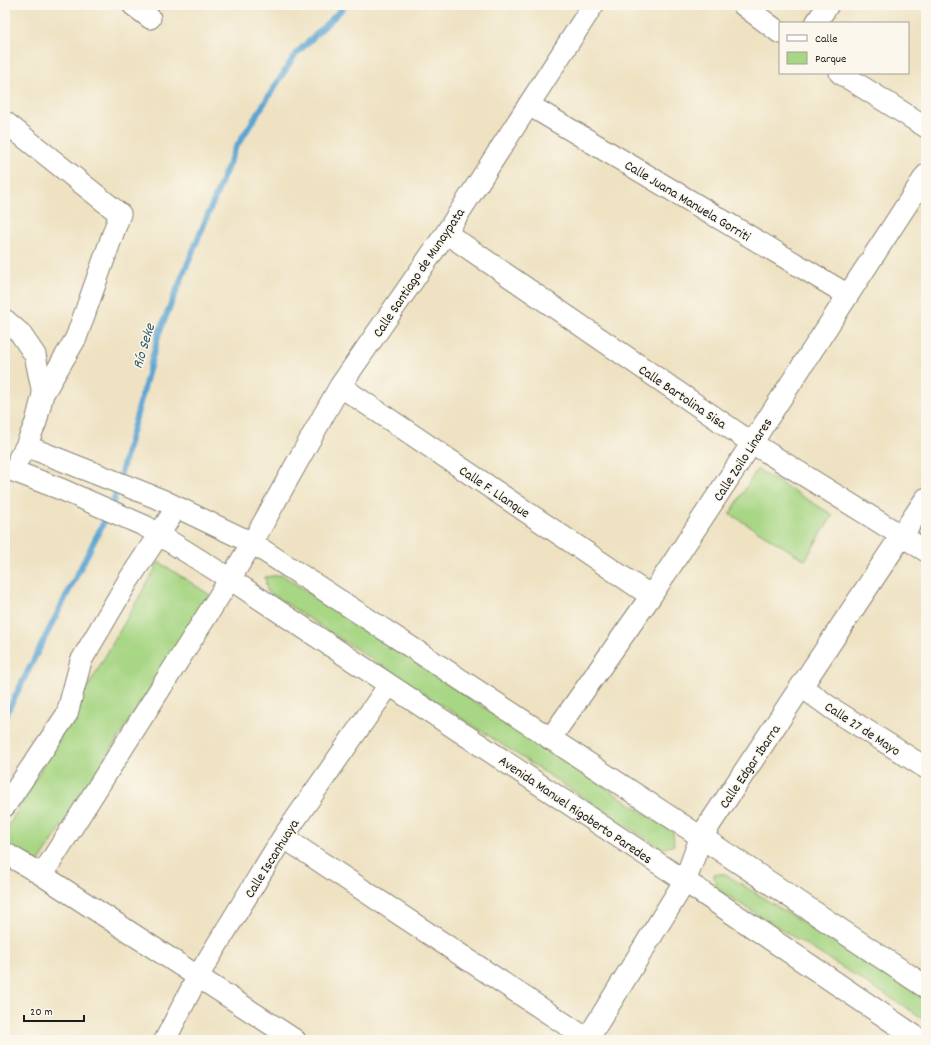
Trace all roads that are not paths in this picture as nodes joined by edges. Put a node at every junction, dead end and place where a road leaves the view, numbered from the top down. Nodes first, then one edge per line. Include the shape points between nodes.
1 (133, 5) edge
2 (593, 5) edge
3 (743, 5) edge
4 (828, 5) edge
5 (150, 18) dead end
6 (817, 22) edge
7 (779, 32) edge
8 (842, 74) edge
9 (528, 105) junction
10 (5, 122) edge
11 (926, 127) edge
12 (926, 175) edge
13 (446, 233) junction
14 (848, 295) junction
15 (5, 320) edge
16 (340, 386) junction
17 (43, 394) junction
18 (752, 443) junction
19 (26, 446) junction
20 (8, 474) edge
21 (926, 499) edge
22 (169, 504) junction
23 (152, 531) junction
24 (901, 535) junction
25 (252, 543) junction
26 (926, 551) edge
27 (230, 579) junction
28 (651, 596) junction
29 (389, 685) junction
30 (802, 687) junction
31 (550, 739) junction
32 (926, 768) edge
33 (5, 806) edge
34 (283, 837) junction
35 (701, 837) junction
36 (5, 853) edge
37 (42, 875) junction
38 (685, 881) junction
39 (198, 976) junction
40 (926, 987) edge
41 (166, 1040) edge
42 (295, 1040) edge
43 (588, 1040) edge
44 (920, 1040) edge

1 - 5 street
2 - 9 street, Calle Santiago de Munaypata
3 - 7 street
4 - 6 street
8 - 11 street
9 - 13 street, Calle Santiago de Munaypata
9 - 14 street, Calle Juana Manuela Gorriti
10 - 17 street via 120,214 76,338
12 - 14 street, Calle Zoilo Linares
13 - 16 street, Calle Santiago de Munaypata
13 - 18 street, Calle Bartolina Sisa
14 - 18 street, Calle Zoilo Linares
15 - 17 street via 20,333 35,355
16 - 25 street, Calle Santiago de Munaypata
16 - 28 street, Calle F. Llanque
17 - 19 street via 36,422
18 - 24 street, Calle Bartolina Sisa
18 - 28 street, Calle Zoilo Linares
19 - 20 street
19 - 22 street
20 - 23 street, Avenida Manuel Rigoberto Paredes via 64,490
21 - 24 main road, Calle Edgar Ibarra
22 - 23 street
22 - 25 street
23 - 27 street, Avenida Manuel Rigoberto Paredes
23 - 33 street via 128,581 81,661 67,714
24 - 26 street, Calle Bartolina Sisa
24 - 30 main road, Calle Edgar Ibarra
25 - 27 street, Calle Santiago de Munaypata
25 - 31 street
27 - 29 street, Avenida Manuel Rigoberto Paredes
27 - 37 street, Calle Santiago de Munaypata
28 - 31 street, Calle Zoilo Linares
29 - 34 street, Calle Iscanhuaya
29 - 38 street, Avenida Manuel Rigoberto Paredes
30 - 32 street, Calle 27 de Mayo
30 - 35 main road, Calle Edgar Ibarra
31 - 35 street
34 - 39 street, Calle Iscanhuaya
34 - 43 street
35 - 38 main road, Calle Edgar Ibarra
35 - 40 main road
36 - 37 street
37 - 39 street
38 - 43 main road, Calle Edgar Ibarra
38 - 44 main road, Avenida Manuel Rigoberto Paredes
39 - 41 street, Calle Iscanhuaya
39 - 42 street

